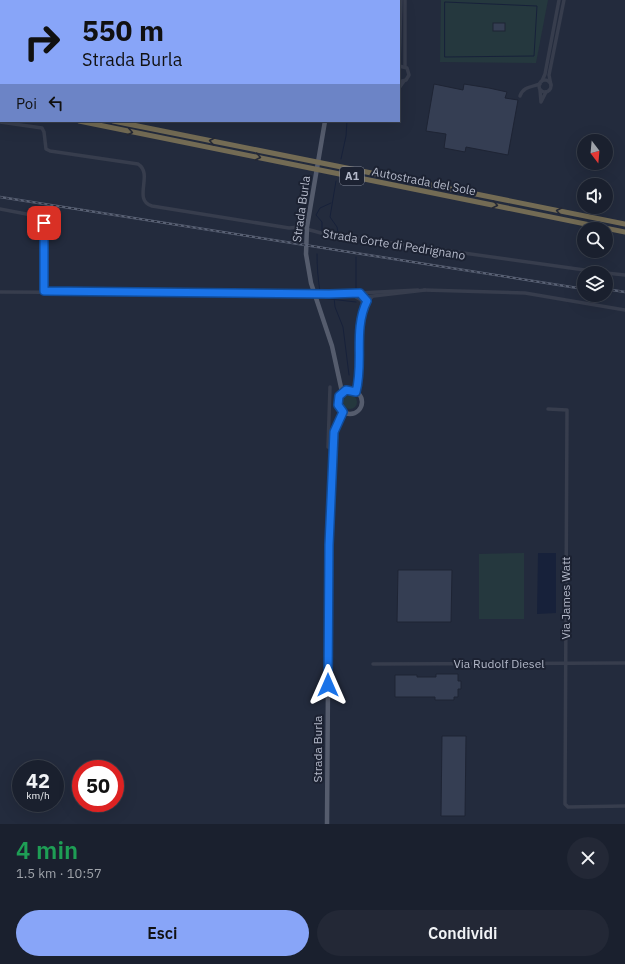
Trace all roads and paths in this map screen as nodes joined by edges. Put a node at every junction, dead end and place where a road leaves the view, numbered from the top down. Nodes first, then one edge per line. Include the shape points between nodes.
1 (401, 0) edge
2 (405, 0) edge
3 (559, 0) edge
4 (564, 0) edge
5 (400, 33) edge
6 (400, 66) edge
7 (405, 67) junction
8 (404, 81) junction
9 (400, 82) edge
10 (541, 82) junction
11 (551, 85) junction
12 (400, 87) edge
13 (533, 87) junction
14 (540, 90) junction
15 (546, 92) junction
16 (520, 96) dead end
17 (0, 122) edge
18 (83, 122) edge
19 (119, 122) edge
20 (325, 122) edge
21 (0, 209) edge
22 (625, 224) edge
23 (625, 232) edge
24 (577, 269) edge
25 (613, 274) edge
26 (625, 275) edge
27 (425, 290) junction
28 (44, 291) junction
29 (398, 291) junction
30 (0, 292) edge
31 (360, 293) junction
32 (333, 294) junction
33 (356, 297) junction
34 (366, 299) junction
35 (364, 307) junction
36 (625, 310) edge
37 (330, 387) dead end
38 (342, 392) junction
39 (356, 392) junction
40 (548, 409) dead end
41 (343, 412) junction
42 (334, 448) junction
43 (565, 663) junction
44 (373, 664) dead end
45 (625, 664) edge
46 (625, 806) edge
47 (326, 824) edge

1 - 5 street
2 - 7 street
3 - 10 street via 545,74
4 - 11 street via 549,75
6 - 7 street
7 - 8 street via 409,75
8 - 9 street
8 - 12 street
10 - 11 street via 547,81
10 - 13 street
10 - 14 street
11 - 15 street
13 - 14 street
13 - 16 street via 523,90
14 - 15 street
14 - 15 street via 541,102
17 - 24 street, Strada Corte di Pedrignano via 42,128 46,149 138,164 145,172 142,197 148,205 289,228 299,227 373,241
18 -> 23 highway, Autostrada del Sole / A1
22 -> 19 highway, Autostrada del Sole / A1
20 - 38 main road, Strada Burla via 307,227 306,254 311,283 332,346
21 - 28 street via 42,217
25 - 26 street, Strada Corte di Pedrignano
27 - 29 street
27 - 34 street
27 - 36 street via 525,293
28 - 30 street
28 - 32 street
29 - 31 street
29 - 34 street via 370,295
31 - 32 street
31 - 34 street
32 - 33 street
33 - 34 street
33 - 35 street via 361,300
34 - 35 street
35 - 39 street via 359,342 359,382
37 - 42 street via 328,447
38 - 39 main road
38 - 41 main road, Strada Burla via 338,402
39 - 41 main road via 361,398 360,408 354,413
40 - 43 street, Via James Watt via 567,410
41 - 42 main road, Strada Burla via 334,432
42 - 47 main road, Strada Burla via 328,575
43 - 44 street, Via Rudolf Diesel
43 - 45 street, Via Rudolf Diesel
43 - 46 street, Via James Watt via 566,806

